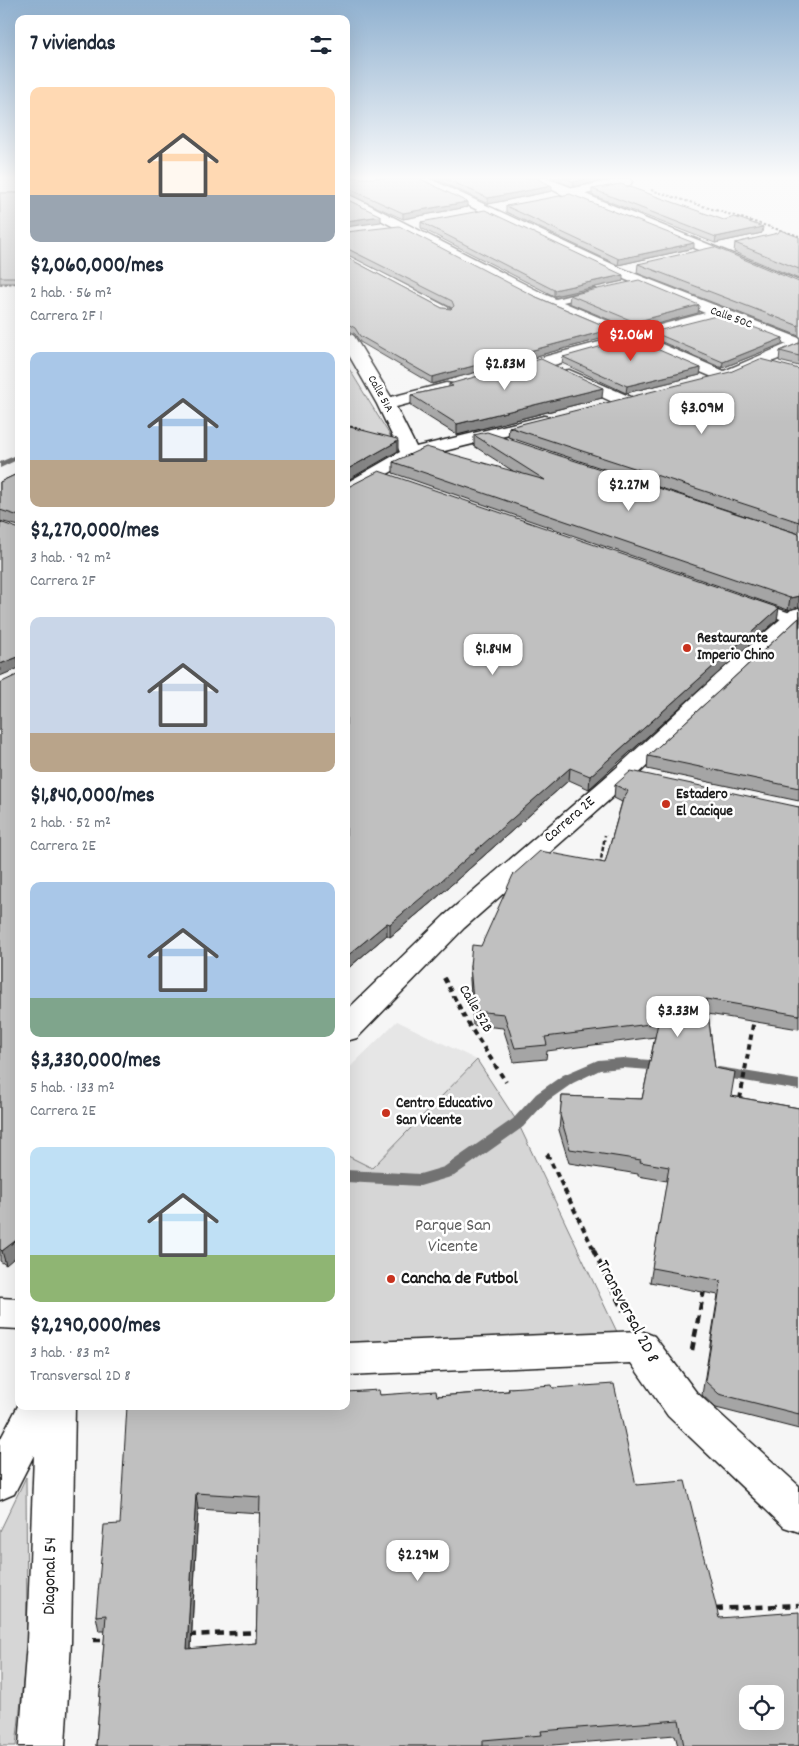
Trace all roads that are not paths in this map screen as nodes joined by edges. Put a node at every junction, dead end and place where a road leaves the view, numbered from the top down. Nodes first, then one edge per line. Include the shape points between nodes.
1 (351, 259) edge
2 (469, 259) edge
3 (593, 259) edge
4 (737, 259) edge
5 (636, 267) edge
6 (617, 271) junction
7 (642, 282) junction
8 (625, 286) edge
9 (799, 286) edge
10 (607, 289) edge
11 (549, 302) junction
12 (447, 311) edge
13 (718, 314) junction
14 (634, 337) junction
15 (350, 343) edge
16 (799, 344) edge
17 (543, 362) junction
18 (760, 362) junction
19 (783, 369) edge
20 (497, 374) edge
21 (722, 376) junction
22 (695, 383) edge
23 (460, 384) edge
24 (642, 396) edge
25 (625, 400) junction
26 (386, 404) junction
27 (600, 407) edge
28 (564, 416) edge
29 (487, 436) junction
30 (506, 442) edge
31 (410, 454) junction
32 (376, 473) junction
33 (394, 480) edge
34 (350, 489) edge
35 (738, 599) edge
36 (796, 617) edge
37 (619, 778) junction
38 (652, 780) edge
39 (350, 1026) edge
40 (0, 1313) edge
41 (15, 1314) edge
42 (350, 1359) edge
43 (36, 1410) edge
44 (55, 1410) edge
45 (0, 1481) edge
46 (799, 1514) edge
47 (42, 1746) edge

1 - 12 lane
2 - 11 street
3 - 6 street, Calle 50C
4 - 9 street
5 - 6 street
6 - 7 street, Calle 50C
7 - 8 lane
7 - 13 street, Calle 50C
10 - 11 lane
11 - 14 street
13 - 14 street
13 - 16 street, Calle 50C
14 - 17 street
14 - 21 street
15 - 26 street, Calle 51A
16 - 18 street
17 - 20 street
17 - 25 street
18 - 19 street
18 - 21 street
21 - 22 street
23 - 26 street
24 - 25 street
25 - 27 street
26 - 31 street, Calle 51A
28 - 29 street
29 - 30 lane
29 - 31 street
31 - 32 street
32 - 33 lane
32 - 34 street
35 - 36 lane
36 - 37 street, Carrera 2E
37 - 38 street
37 - 39 street, Carrera 2E via 428,946
40 - 41 street
42 - 46 street, Transversal 2D 8 via 641,1347 682,1404
43 - 45 street
44 - 47 street, Diagonal 54 via 49,1642

